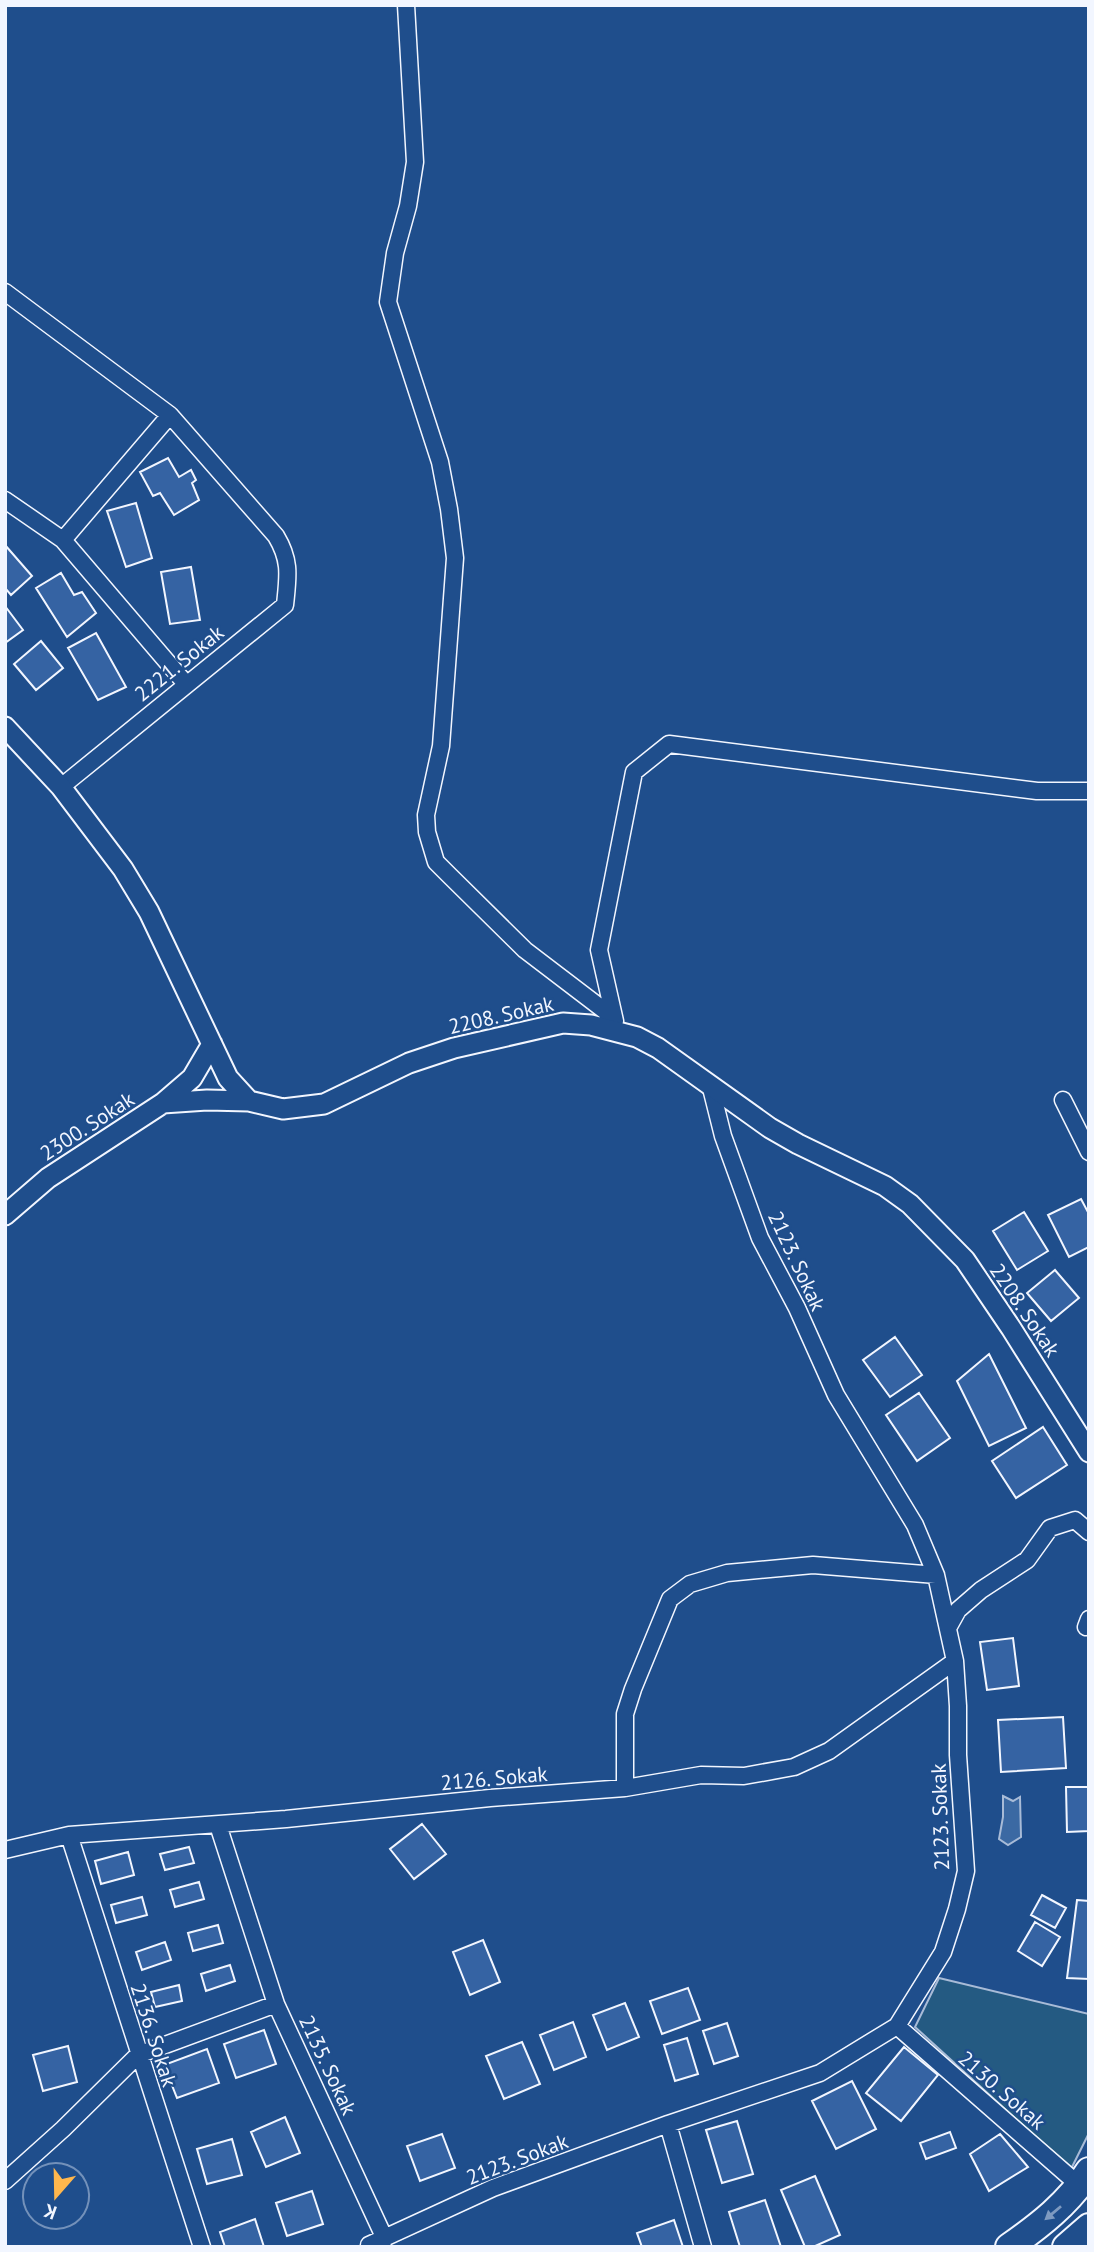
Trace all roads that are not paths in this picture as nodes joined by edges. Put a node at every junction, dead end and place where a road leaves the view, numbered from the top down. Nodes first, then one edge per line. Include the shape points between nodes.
1 (406, 5) edge
2 (5, 292) edge
3 (170, 415) junction
4 (5, 500) edge
5 (63, 540) junction
6 (186, 684) junction
7 (5, 727) edge
8 (61, 787) junction
9 (1089, 791) edge
10 (617, 1030) junction
11 (212, 1044) junction
12 (225, 1071) junction
13 (192, 1078) junction
14 (711, 1088) junction
15 (207, 1100) junction
16 (1063, 1100) dead end
17 (249, 1101) junction
18 (163, 1103) junction
19 (1089, 1152) edge
20 (5, 1215) edge
21 (1086, 1438) edge
22 (1089, 1531) edge
23 (936, 1575) junction
24 (948, 1628) junction
25 (955, 1661) junction
26 (625, 1788) junction
27 (218, 1825) junction
28 (69, 1835) junction
29 (5, 1850) edge
30 (276, 2004) junction
31 (897, 2026) junction
32 (138, 2055) junction
33 (668, 2124) junction
34 (1084, 2178) edge
35 (5, 2181) edge
36 (1089, 2227) edge
37 (371, 2244) edge
38 (202, 2247) edge
39 (703, 2247) edge
40 (1009, 2247) edge
41 (1066, 2247) edge

1 - 10 street via 415,162 388,302 440,462 455,558 441,746 426,815 427,832 436,862 526,950 605,1011
2 - 3 street
3 - 5 street
3 - 6 street, 2221. Sokak via 286,553 285,604
4 - 5 street
5 - 6 street
6 - 8 street, 2221. Sokak
7 - 8 street
8 - 11 street via 149,912
9 - 10 street via 1037,791 669,744 634,772 599,950
10 - 14 street, 2208. Sokak via 658,1048
10 - 17 street, 2208. Sokak via 554,1025 454,1048 409,1063 324,1104 283,1109
11 - 12 street
11 - 13 street
12 - 13 street
12 - 15 street
12 - 17 street
13 - 18 street, 2300. Sokak
14 - 21 street, 2208. Sokak via 798,1144 885,1186 922,1214 965,1260
14 - 23 street, 2123. Sokak via 760,1238 836,1395 915,1525
15 - 17 street, 2208. Sokak
15 - 18 street, 2208. Sokak
16 - 19 street
18 - 20 street, 2300. Sokak via 48,1178
22 - 24 street via 1075,1520 1050,1528 1027,1560 981,1590 958,1610
23 - 24 street, 2123. Sokak
23 - 26 street via 813,1566 727,1573 690,1584 670,1599 632,1689 625,1714
24 - 25 street, 2123. Sokak
25 - 26 street, 2126. Sokak via 829,1751 794,1767 744,1776 701,1775
25 - 31 street, 2123. Sokak via 966,1871 943,1952
26 - 27 street, 2126. Sokak
27 - 28 street, 2126. Sokak
27 - 30 street
28 - 29 street, 2126. Sokak
28 - 32 street, 2136. Sokak
30 - 32 street, 2135. Sokak
30 - 37 street, 2135. Sokak
31 - 33 street, 2123. Sokak via 820,2073
31 - 34 street, 2130. Sokak
32 - 35 street
32 - 38 street, 2136. Sokak
33 - 37 street, 2123. Sokak via 494,2188
33 - 39 street
34 -> 40 highway via 1057,2211
36 - 41 highway

